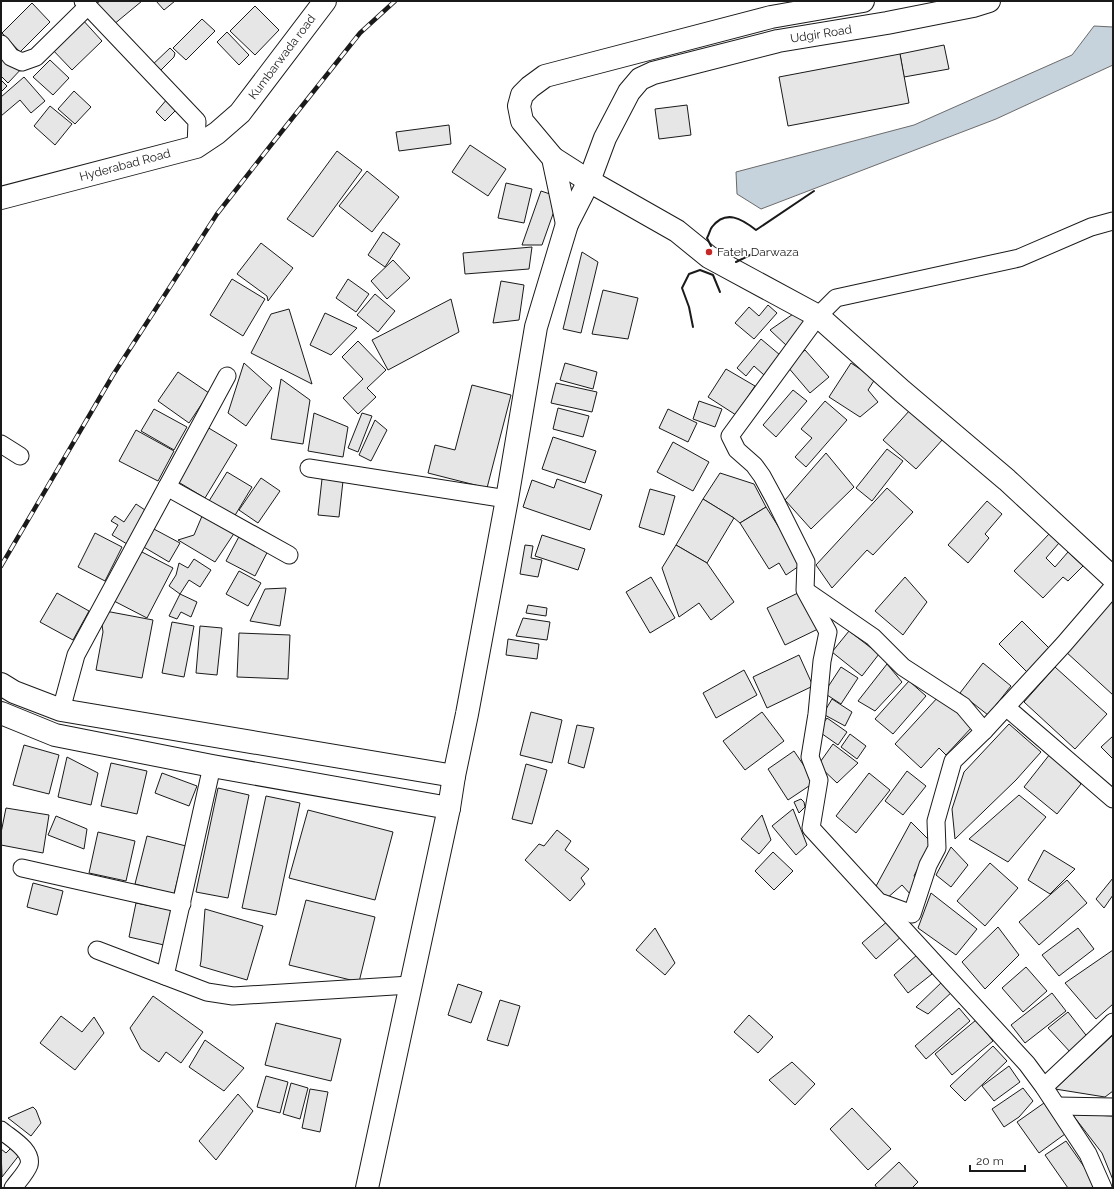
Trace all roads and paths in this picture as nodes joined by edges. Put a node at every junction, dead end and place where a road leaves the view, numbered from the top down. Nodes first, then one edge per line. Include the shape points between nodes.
1 (325, 1) edge
2 (862, 1) edge
3 (990, 1) edge
4 (85, 3) edge
5 (1, 44) edge
6 (240, 114) joint
7 (196, 147) junction
8 (553, 158) junction
9 (589, 181) junction
10 (1, 198) edge
11 (1113, 221) edge
12 (568, 224) junction
13 (818, 316) junction
14 (227, 376) dead end
15 (1, 444) edge
16 (20, 456) dead end
17 (309, 468) dead end
18 (167, 487) junction
19 (507, 499) junction
20 (289, 555) dead end
21 (1113, 578) edge
22 (1113, 587) edge
23 (806, 590) junction
24 (1, 684) edge
25 (1006, 707) junction
26 (61, 710) junction
27 (1, 713) edge
28 (984, 731) junction
29 (212, 766) junction
30 (454, 776) junction
31 (1113, 799) edge
32 (449, 808) junction
33 (22, 868) dead end
34 (880, 902) junction
35 (182, 904) junction
36 (97, 950) dead end
37 (165, 976) junction
38 (410, 985) junction
39 (1113, 1022) edge
40 (1044, 1087) junction
41 (1057, 1106) junction
42 (1113, 1107) edge
43 (1, 1130) edge
44 (13, 1188) edge
45 (367, 1188) edge
46 (1103, 1188) edge

1 - 6 main road, Kumbarwada road
2 - 8 main road, Udgir Road via 771,17 545,76 522,96 519,106 522,121
3 - 9 main road, Udgir Road via 887,23 778,40 653,73 640,79 629,92 606,138
4 - 5 street via 36,56 22,62 11,56
4 - 7 street via 197,121
6 - 7 main road, Hyderabad Road
7 - 10 main road, Hyderabad Road
8 - 9 main road
8 - 12 main road
9 - 12 main road, Udgir Road
9 - 13 main road via 677,231 709,257
11 - 13 street via 1091,227 1019,258 836,298
12 - 19 main road, Udgir Road via 536,327
13 - 21 main road via 1008,480
13 - 23 street via 730,436 737,450 762,476 806,562
14 - 18 street
15 - 16 street
17 - 19 street
18 - 20 street
18 - 26 street via 76,655
19 - 30 main road, Udgir Road
22 - 25 street
23 - 28 street via 873,638 903,668 963,706
23 - 34 street via 828,632 810,757 819,780 811,828
24 - 26 main road via 14,692
25 - 28 street
25 - 31 street
26 - 30 main road
27 - 29 main road via 55,735
28 - 34 street via 953,761 936,821 937,848 928,865 912,914
29 - 32 main road
29 - 35 street
30 - 32 main road, Udgir Road
32 - 38 main road, Udgir Road
33 - 35 street
34 - 40 street via 1027,1064
35 - 37 street
36 - 37 street
37 - 38 street via 207,992 233,996
38 - 45 main road, Udgir Road
39 - 40 street
40 - 41 street
41 - 42 street
41 - 46 street via 1088,1154
43 - 44 street via 25,1151 29,1158 28,1166

